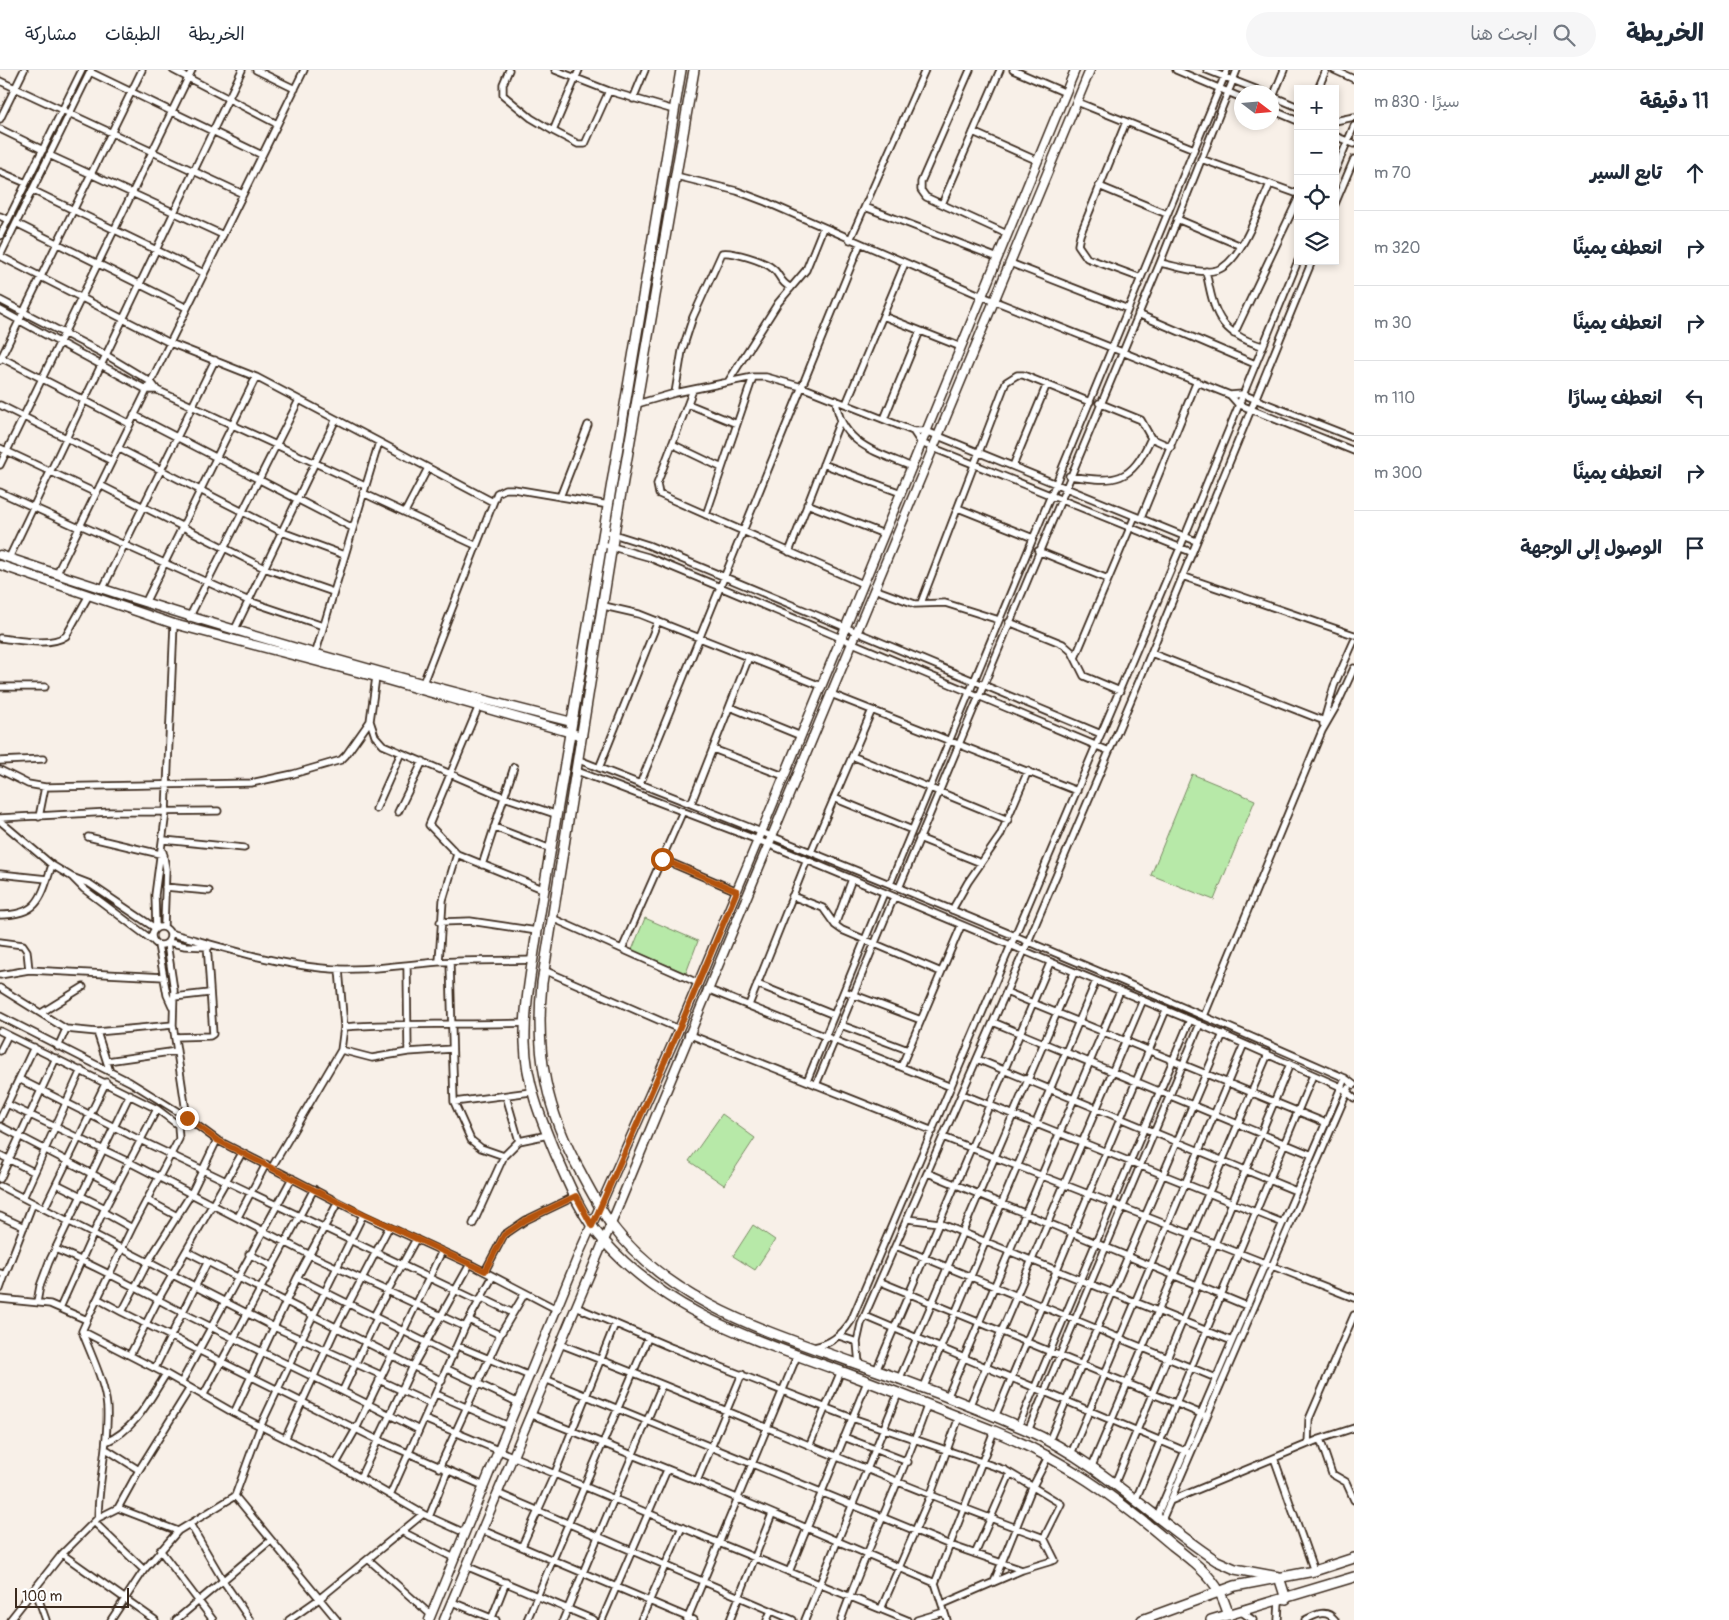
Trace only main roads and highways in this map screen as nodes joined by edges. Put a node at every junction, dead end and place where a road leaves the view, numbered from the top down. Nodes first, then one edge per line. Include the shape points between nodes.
1 (681, 70) edge
2 (694, 70) edge
3 (677, 96) junction
4 (689, 97) junction
5 (1354, 1558) edge
6 (1279, 1577) junction
7 (1354, 1577) edge
8 (1220, 1592) junction
9 (1283, 1600) junction
10 (1228, 1614) junction
11 (1142, 1620) edge
12 (1212, 1620) edge

1 - 3 main road
2 - 4 main road
3 - 4 main road
3 - 8 main road via 537,931 525,1042 531,1092 592,1226 644,1277 689,1310 739,1334 960,1417 1048,1455 1147,1523 1187,1557
4 - 6 main road via 614,533 544,970 539,1043 550,1102 564,1144 611,1224 651,1266 696,1298 750,1325 947,1398 1049,1441 1092,1466 1217,1561 1235,1569
5 - 6 main road via 1314,1571
6 - 8 main road via 1255,1580
6 - 9 main road
7 - 9 main road
8 - 10 main road
8 - 11 main road
9 - 10 main road
10 - 12 main road

